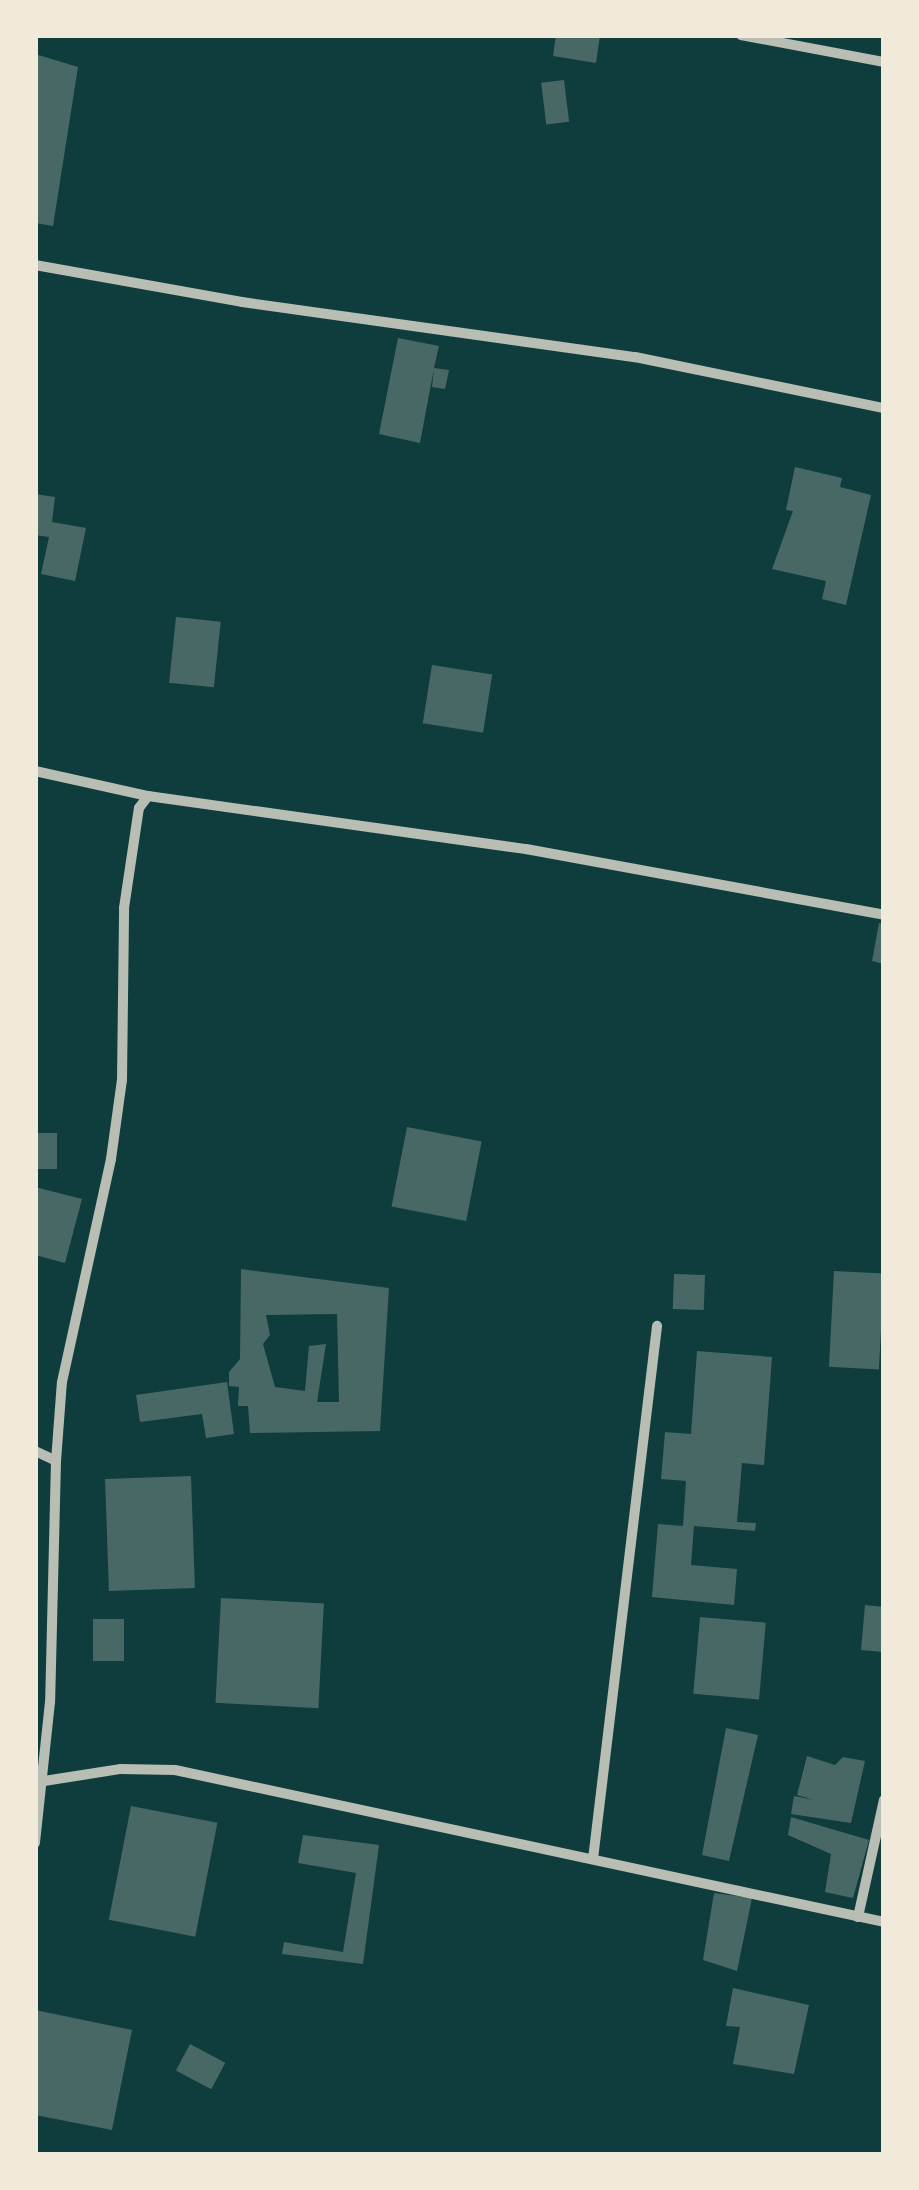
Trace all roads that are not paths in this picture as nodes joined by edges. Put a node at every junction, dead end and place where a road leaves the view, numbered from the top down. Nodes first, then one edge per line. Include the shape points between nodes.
1 (741, 35) edge
2 (884, 62) edge
3 (35, 265) edge
4 (884, 408) edge
5 (35, 771) edge
6 (148, 796) junction
7 (884, 914) edge
8 (657, 1326) dead end
9 (35, 1451) edge
10 (56, 1461) junction
11 (44, 1781) junction
12 (884, 1800) edge
13 (35, 1843) edge
14 (593, 1859) junction
15 (858, 1917) junction
16 (884, 1922) edge

1 - 2 street
3 - 4 street via 242,302 634,357
5 - 6 street
6 - 7 street via 581,858
6 - 10 street via 139,808 124,908 122,1080 112,1160 62,1382
8 - 14 street
9 - 10 street
10 - 11 street
11 - 13 street
11 - 14 street via 121,1769 175,1770
12 - 15 street
14 - 15 street
15 - 16 street

